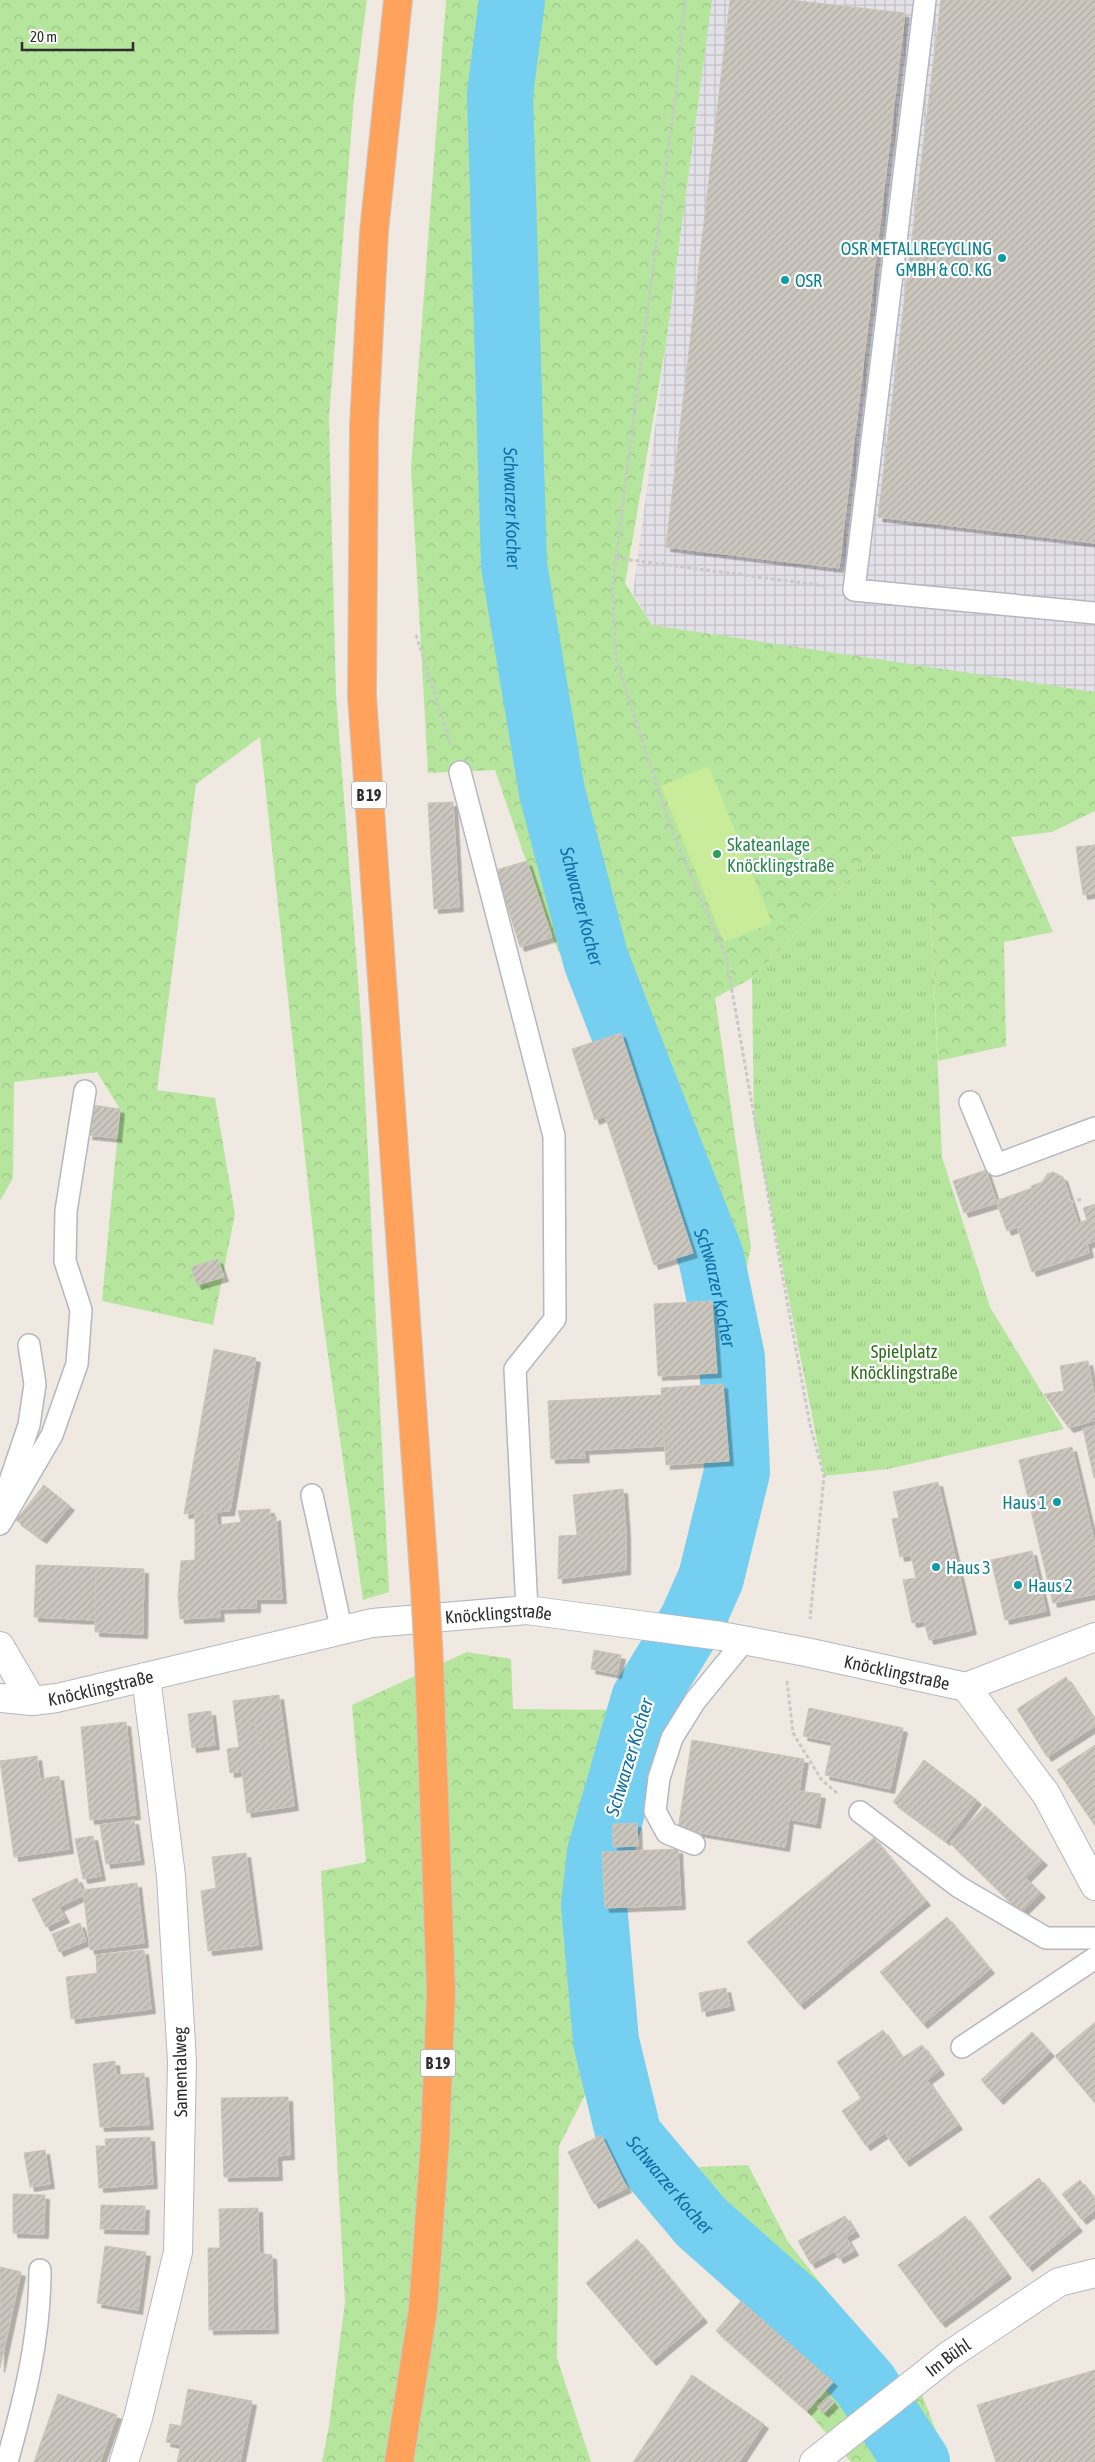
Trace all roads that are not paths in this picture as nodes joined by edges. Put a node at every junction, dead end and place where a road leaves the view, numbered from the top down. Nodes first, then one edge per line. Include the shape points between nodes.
1 (398, 0) edge
2 (925, 0) edge
3 (1095, 613) edge
4 (460, 772) road end
5 (85, 1091) dead end
6 (970, 1102) dead end
7 (1095, 1128) edge
8 (29, 1345) dead end
9 (312, 1495) dead end
10 (0, 1510) edge
11 (0, 1524) edge
12 (527, 1610) junction
13 (342, 1632) junction
14 (1095, 1637) edge
15 (745, 1640) junction
16 (0, 1646) edge
17 (146, 1677) junction
18 (966, 1687) junction
19 (0, 1698) edge
20 (32, 1701) junction
21 (860, 1812) road end
22 (694, 1844) dead end
23 (1095, 1886) edge
24 (1095, 1938) edge
25 (1095, 1958) edge
26 (962, 2047) dead end
27 (40, 2270) dead end
28 (1095, 2273) edge
29 (7, 2462) edge
30 (124, 2462) edge
31 (398, 2462) edge
32 (814, 2462) edge

1 - 31 highway, B 19, bridge via 374,241 364,426 362,696 425,1589 441,1992 423,2310
2 - 3 lane via 854,590
4 - 12 lane via 554,1136 555,1319 515,1369
5 - 11 lane via 66,1210 65,1261 81,1310 77,1364 52,1435
6 - 7 lane via 996,1165
8 - 10 lane via 35,1384 29,1425
9 - 13 lane
12 - 13 street, Knöcklingstraße via 372,1623
12 - 15 street, Knöcklingstraße
13 - 17 street, Knöcklingstraße
14 - 18 street, Knöcklingstraße
15 - 18 street, Knöcklingstraße
15 - 22 lane via 681,1723 672,1738 659,1778 655,1811 667,1833
16 - 20 street, Knöcklingstraße
17 - 20 street, Knöcklingstraße
17 - 30 street, Samentalweg via 171,1876 182,2062 178,2252 138,2418
18 - 23 street, Knöcklingstraße via 1046,1794
19 - 20 street, Knöcklingstraße
21 - 24 lane via 959,1887 1046,1938
25 - 26 lane
27 - 29 lane via 40,2309 32,2365
28 - 32 street, Im Bühl via 1059,2282 948,2356

